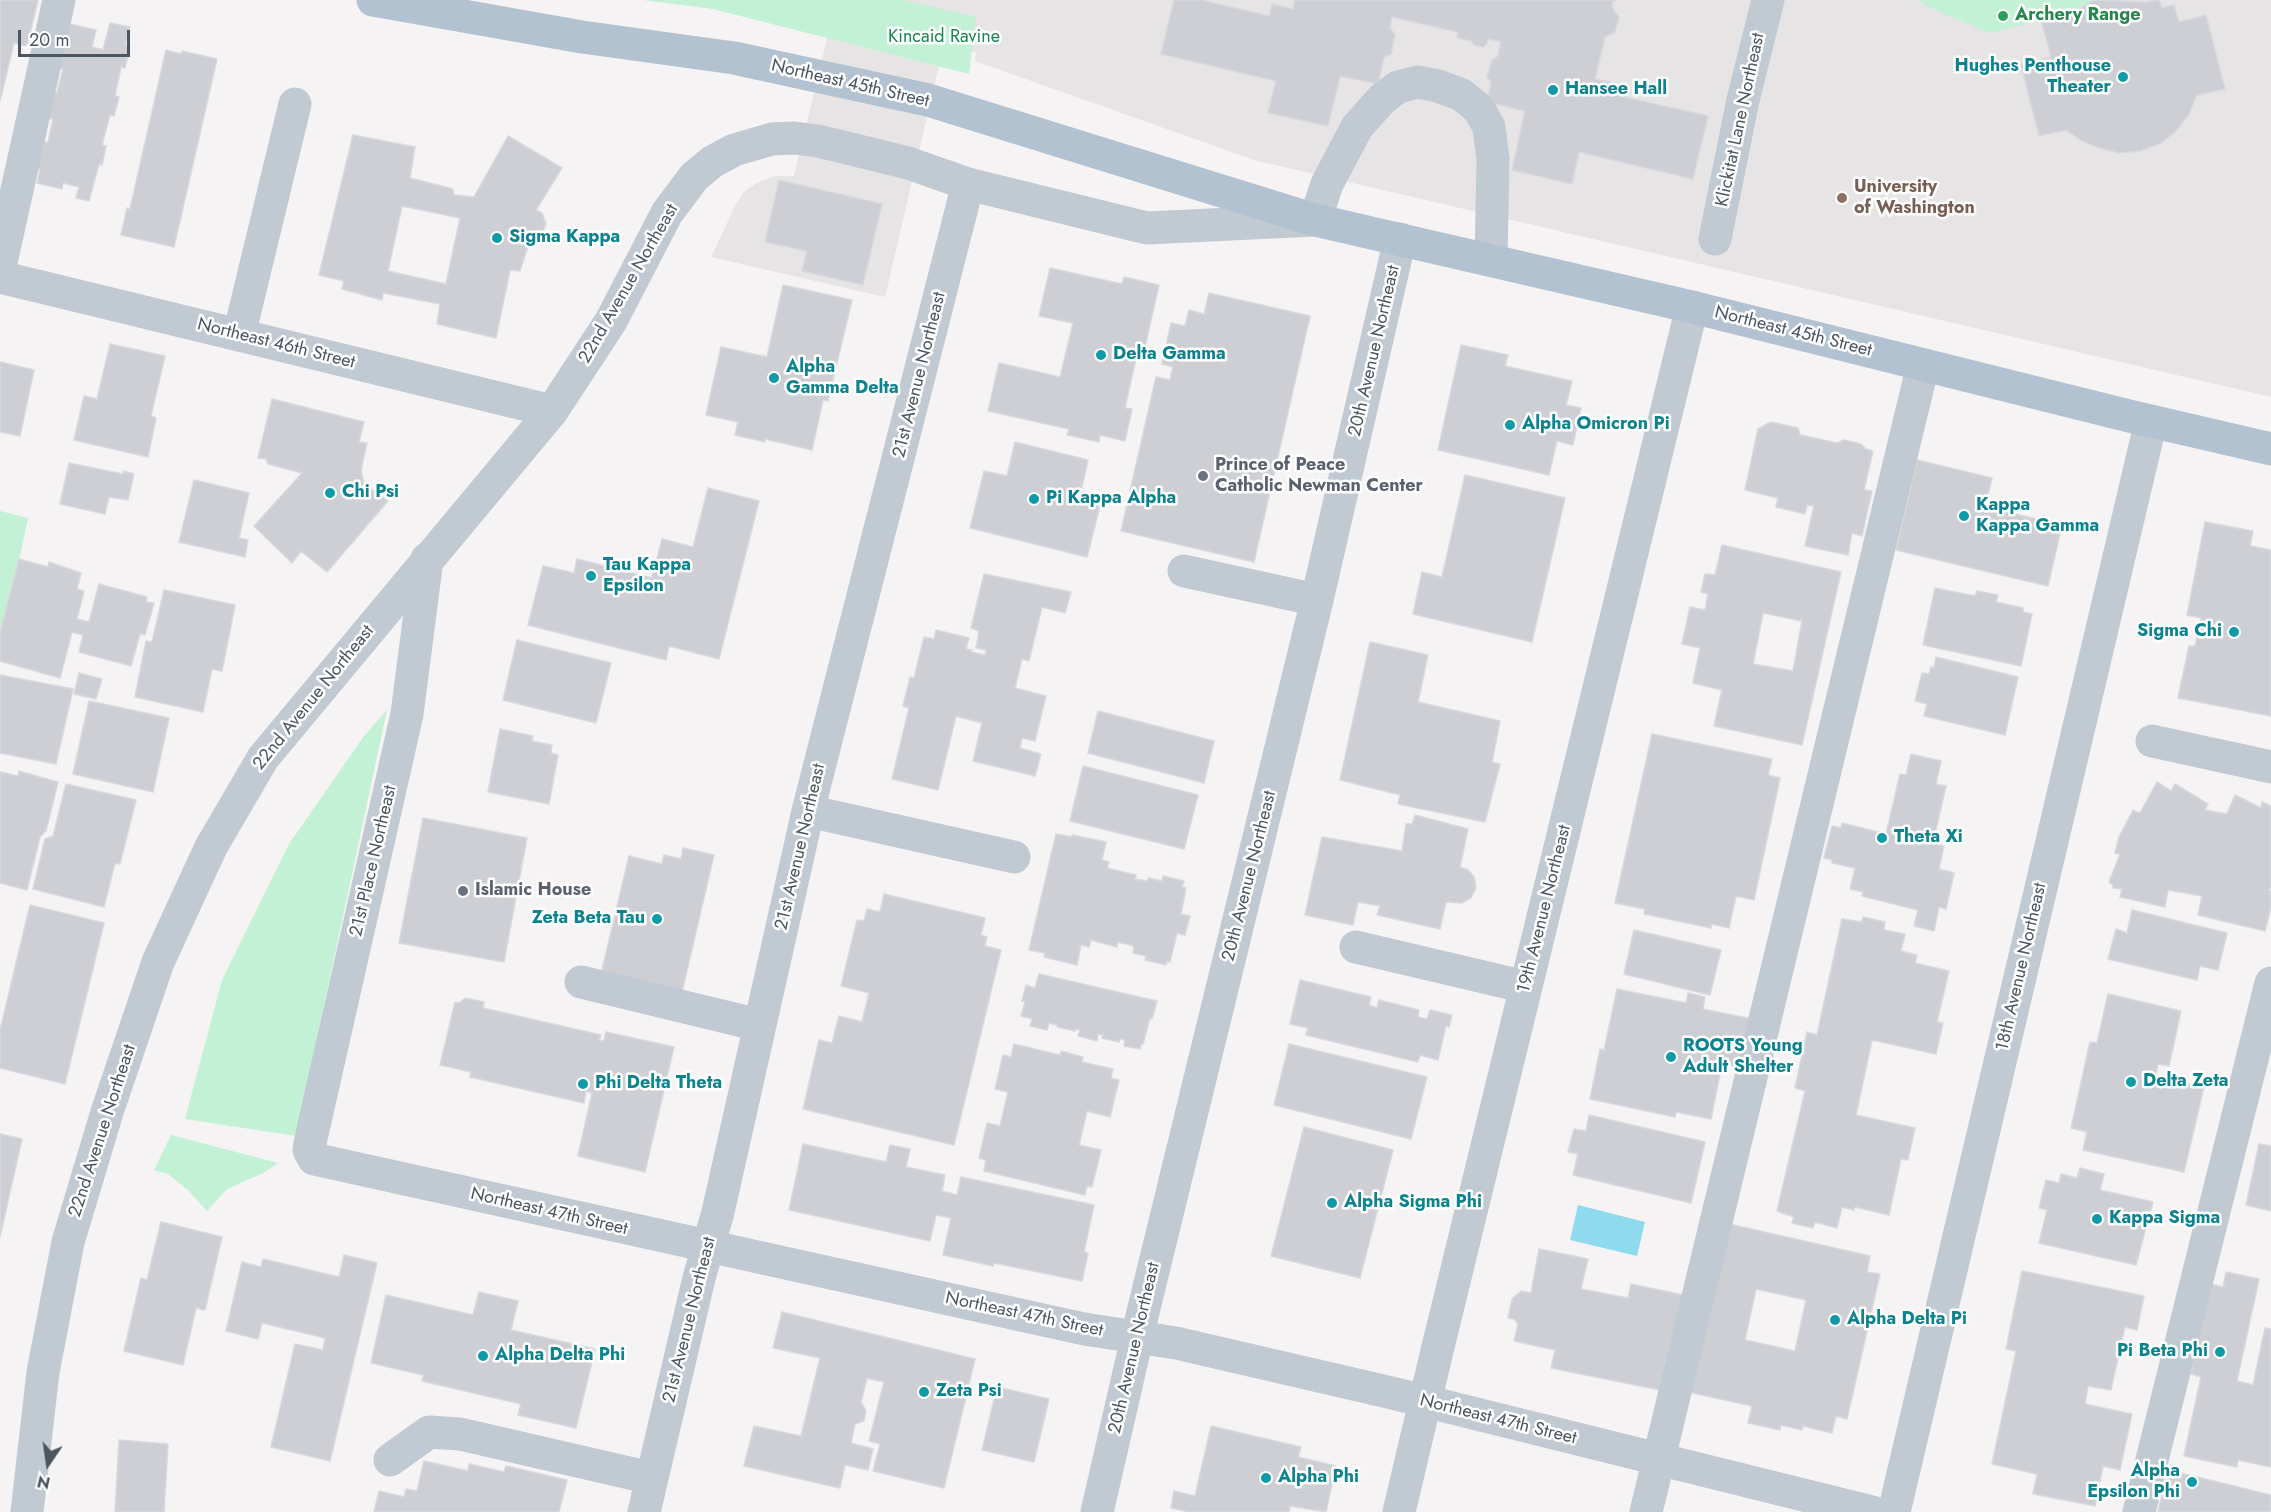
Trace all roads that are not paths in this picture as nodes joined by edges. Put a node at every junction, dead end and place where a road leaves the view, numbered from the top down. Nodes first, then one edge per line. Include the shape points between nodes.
1 (59, 0) edge
2 (373, 0) edge
3 (1768, 0) edge
4 (295, 104) dead end
5 (734, 150) joint
6 (968, 184) junction
7 (1315, 220) junction
8 (1400, 239) junction
9 (1715, 239) dead end
10 (1491, 260) junction
11 (0, 267) edge
12 (0, 277) edge
13 (1692, 307) junction
14 (239, 335) junction
15 (1923, 365) junction
16 (552, 411) junction
17 (2151, 421) junction
18 (2271, 449) edge
19 (427, 559) junction
20 (1184, 571) dead end
21 (1317, 600) junction
22 (2152, 741) dead end
23 (2271, 767) edge
24 (808, 811) junction
25 (1014, 857) dead end
26 (1356, 948) dead end
27 (581, 982) dead end
28 (2271, 983) edge
29 (1526, 987) junction
30 (759, 1024) junction
31 (314, 1159) joint
32 (707, 1247) junction
33 (1138, 1336) junction
34 (1426, 1401) junction
35 (390, 1460) dead end
36 (1659, 1460) junction
37 (651, 1479) junction
38 (27, 1512) edge
39 (644, 1512) edge
40 (1097, 1512) edge
41 (1399, 1512) edge
42 (1646, 1512) edge
43 (1872, 1512) edge
44 (1894, 1512) edge
45 (2139, 1512) edge

1 - 11 street
2 - 7 main road, Northeast 45th Street via 582,37 734,58 928,100
3 - 9 street, Klickitat Lane Northeast
4 - 14 street
5 - 6 street, Northeast 45th Street via 772,139 818,141 908,163
5 - 16 street, 22nd Avenue Northeast via 694,177 667,213 611,321
6 - 7 street, Northeast 45th Street via 1147,228
6 - 24 street, 21st Avenue Northeast
7 - 8 main road, Northeast 45th Street
7 - 10 street via 1327,184 1357,127 1382,99 1398,87 1418,82 1438,86 1462,95 1479,109 1489,127 1493,159
8 - 10 main road, Northeast 45th Street
8 - 21 street, 20th Avenue Northeast
10 - 13 main road, Northeast 45th Street
12 - 14 street, Northeast 46th Street
13 - 15 main road, Northeast 45th Street
13 - 29 street, 19th Avenue Northeast
14 - 16 street, Northeast 46th Street
15 - 17 main road, Northeast 45th Street
15 - 36 street
16 - 19 street, 22nd Avenue Northeast
17 - 18 main road, Northeast 45th Street
17 - 44 street, 18th Avenue Northeast
19 - 31 street, 21st Place Northeast via 408,714 310,1143
19 - 38 street, 22nd Avenue Northeast via 263,758 211,847 158,962 68,1242 43,1372
20 - 21 street
21 - 33 street, 20th Avenue Northeast
22 - 23 street
24 - 25 street
24 - 30 street, 21st Avenue Northeast
26 - 29 street
27 - 30 street
28 - 45 street
29 - 34 street, 19th Avenue Northeast
30 - 32 street, 21st Avenue Northeast
31 - 32 street, Northeast 47th Street
32 - 33 street, Northeast 47th Street via 1084,1329
32 - 37 street, 21st Avenue Northeast
33 - 34 street, Northeast 47th Street
33 - 40 street, 20th Avenue Northeast
34 - 36 street, Northeast 47th Street
34 - 41 street, 19th Avenue Northeast
35 - 37 street via 429,1432 460,1434
36 - 42 street
36 - 43 street, Northeast 47th Street
37 - 39 street, 21st Avenue Northeast

